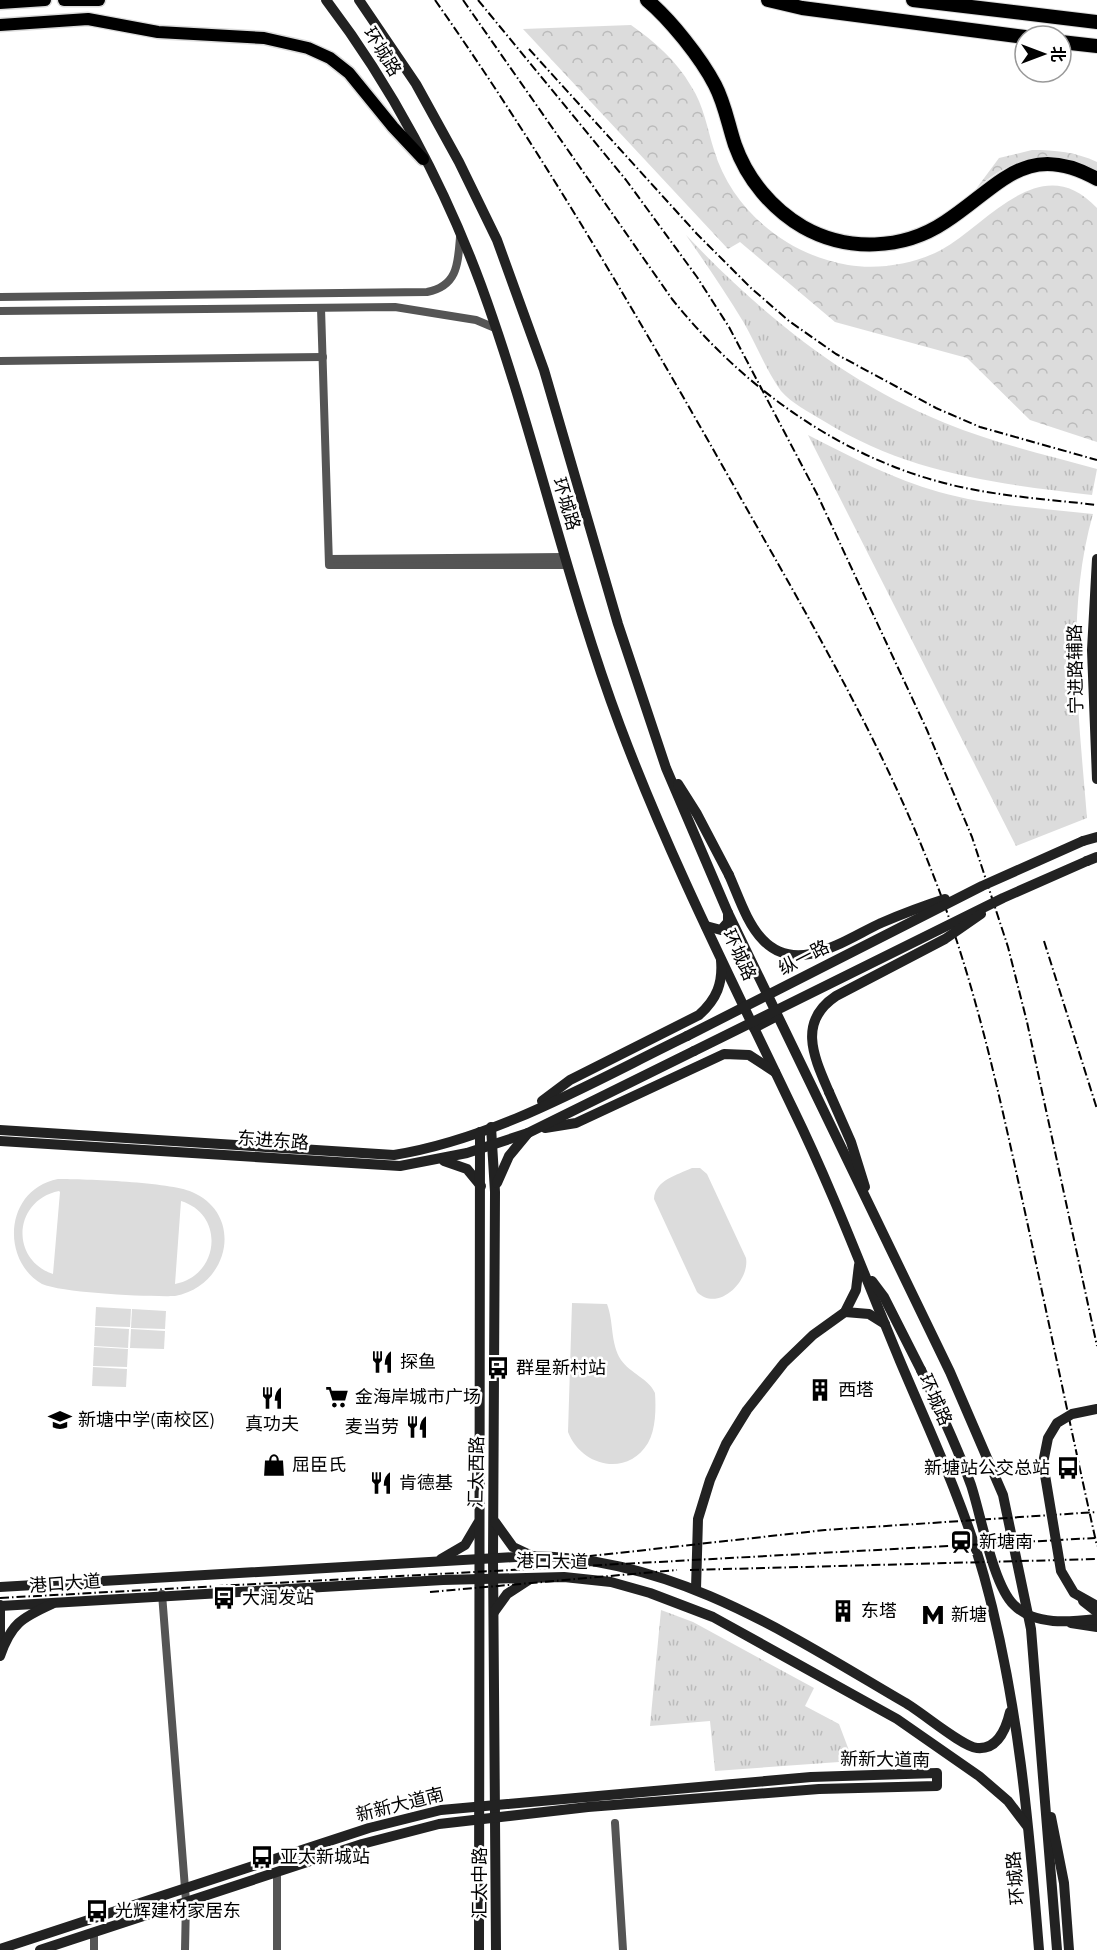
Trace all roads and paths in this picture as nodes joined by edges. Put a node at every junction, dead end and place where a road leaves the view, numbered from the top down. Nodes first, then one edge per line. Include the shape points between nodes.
1 (45, 0) edge
2 (64, 0) edge
3 (326, 0) edge
4 (359, 0) edge
5 (647, 0) edge
6 (768, 0) edge
7 (913, 0) edge
8 (93, 1) edge
9 (0, 3) edge
10 (1097, 22) edge
11 (0, 25) edge
12 (1013, 35) edge
13 (1073, 43) edge
14 (1097, 46) edge
15 (423, 159) junction
16 (1097, 179) edge
17 (460, 235) junction
18 (0, 297) edge
19 (321, 308) junction
20 (0, 311) edge
21 (495, 328) junction
22 (323, 357) junction
23 (0, 362) edge
24 (1097, 559) edge
25 (565, 561) junction
26 (1096, 764) edge
27 (666, 768) junction
28 (1097, 779) edge
29 (1097, 837) edge
30 (1092, 859) edge
31 (982, 886) junction
32 (1003, 898) junction
33 (728, 913) junction
34 (706, 926) junction
35 (720, 954) junction
36 (777, 1016) junction
37 (687, 1022) junction
38 (754, 1028) junction
39 (706, 1060) junction
40 (775, 1072) junction
41 (527, 1113) junction
42 (492, 1127) junction
43 (539, 1128) junction
44 (0, 1130) edge
45 (480, 1132) junction
46 (528, 1133) junction
47 (0, 1141) edge
48 (493, 1145) junction
49 (481, 1149) junction
50 (438, 1160) junction
51 (482, 1187) junction
52 (495, 1192) junction
53 (873, 1213) junction
54 (858, 1256) junction
55 (863, 1269) junction
56 (845, 1312) junction
57 (885, 1324) junction
58 (1097, 1409) edge
59 (480, 1475) junction
60 (493, 1475) junction
61 (480, 1514) junction
62 (493, 1516) junction
63 (533, 1556) junction
64 (493, 1558) junction
65 (480, 1559) junction
66 (435, 1561) junction
67 (533, 1577) junction
68 (480, 1578) junction
69 (493, 1578) junction
70 (443, 1580) junction
71 (0, 1587) edge
72 (696, 1589) junction
73 (162, 1594) junction
74 (1081, 1598) junction
75 (58, 1601) junction
76 (0, 1605) edge
77 (480, 1606) junction
78 (1097, 1606) edge
79 (1097, 1612) edge
80 (493, 1615) junction
81 (1097, 1619) edge
82 (1068, 1622) junction
83 (1097, 1628) edge
84 (0, 1648) edge
85 (0, 1656) edge
86 (1011, 1706) junction
87 (928, 1716) junction
88 (919, 1732) junction
89 (1043, 1775) junction
90 (497, 1804) junction
91 (480, 1805) junction
92 (497, 1816) junction
93 (480, 1818) junction
94 (615, 1823) dead end
95 (1029, 1830) junction
96 (278, 1872) junction
97 (185, 1889) junction
98 (186, 1901) junction
99 (94, 1932) junction
100 (0, 1949) edge
101 (40, 1950) edge
102 (94, 1950) edge
103 (185, 1950) edge
104 (277, 1950) edge
105 (479, 1950) edge
106 (496, 1950) edge
107 (623, 1950) edge
108 (1039, 1950) edge
109 (1057, 1950) edge
110 (1069, 1950) edge

1 - 9 main road
2 - 8 main road
3 - 15 street, 环城路 via 372,65
4 - 27 street via 416,84 459,162 512,277
5 - 16 highway via 714,83 740,157 756,184 777,208 816,234 854,244 911,239 946,222 1006,175 1036,165 1068,166
6 - 12 highway via 835,13
7 - 10 highway
11 - 15 main road via 88,19 169,34 264,38 308,48 349,73
13 - 14 highway
15 - 17 street, 环城路
17 - 18 street via 454,277 446,286 428,292
17 - 21 street, 环城路
19 - 20 street
19 - 21 street via 414,308 476,320
19 - 22 street
21 - 25 street, 环城路
22 - 23 street
22 - 25 street via 329,562
24 - 26 street, 宁进路辅路 via 1092,640
25 - 34 street, 环城路 via 622,731
26 - 28 street, 宁进路辅路
27 - 31 street, bridge via 697,814 762,940 781,953 800,956 819,952 905,912
27 - 33 street, 环城路
29 - 31 street, 纵一路, bridge
30 - 32 street, 纵一路, bridge
31 - 41 street, 纵一路, bridge
32 - 43 street, 纵一路, bridge
32 - 53 street, bridge via 955,933 836,996 822,1007 813,1024 812,1043 858,1161
33 - 34 street via 726,927 715,930
33 - 36 street, 环城路
34 - 35 street, 环城路
35 - 37 street via 722,976 715,997
35 - 38 street, 环城路
36 - 38 street
36 - 53 street, 环城路
37 - 39 street via 700,1026 709,1039
37 - 41 street via 570,1080
38 - 40 street, 环城路
39 - 40 street via 740,1053
39 - 43 street via 576,1123
40 - 54 street, 环城路
41 - 42 street, 东进东路
42 - 45 street, 东进东路
42 - 48 street, 汇太西路
43 - 46 street, 东进东路
44 - 45 street, 东进东路 via 394,1155
45 - 49 street, 汇太西路
46 - 48 street, 东进东路
46 - 52 street via 504,1166
47 - 50 street, 东进东路 via 358,1165 400,1166
48 - 49 street, 东进东路
48 - 52 street, 汇太西路
49 - 50 street, 东进东路
49 - 51 street, 汇太西路
50 - 51 street via 467,1169
51 - 59 street, 汇太西路
52 - 60 street, 汇太西路
53 - 89 street, 环城路 via 950,1372 1003,1495 1031,1629
54 - 55 street, 环城路
54 - 56 street via 858,1282
55 - 57 street, 环城路
55 - 82 street, bridge via 884,1297 921,1370 970,1483 1001,1587 1013,1605 1029,1615
56 - 57 street via 869,1314
56 - 72 street via 813,1335 777,1370 726,1444 698,1519
57 - 86 street, 环城路 via 955,1490 984,1576
58 - 74 street, bridge via 1072,1414 1057,1423 1043,1455 1060,1571
59 - 60 street
59 - 61 street, 汇太西路
60 - 62 street, 汇太西路
61 - 65 street, 汇太西路
61 - 66 street via 477,1528 465,1545
62 - 63 street via 513,1547
62 - 64 street, 汇太西路
63 - 64 street, 港口大道
63 - 72 street, 港口大道 via 586,1558 651,1572
64 - 65 street, 港口大道
64 - 69 street, 汇太西路
65 - 66 street, 港口大道
65 - 68 street, 汇太西路
66 - 71 street, 港口大道
67 - 69 street, 港口大道
67 - 80 street via 507,1594
67 - 88 street, 港口大道 via 611,1582 687,1606 736,1629
68 - 69 street, 港口大道
68 - 70 street, 港口大道
68 - 77 street, 汇太西路
69 - 80 street, 汇太西路
70 - 73 street, 港口大道
70 - 77 street via 468,1587
72 - 87 street, 港口大道 via 747,1612
73 - 75 street, 港口大道
73 - 97 street
74 - 78 street, bridge
74 - 79 street, bridge
75 - 76 street, 港口大道
75 - 85 street via 13,1627
76 - 84 street
77 - 91 street, 汇太西路
80 - 90 street, 汇太西路
81 - 82 street, bridge
82 - 83 street
86 - 87 street, 港口大道 via 998,1740 984,1748 966,1745
86 - 95 street, 环城路
87 - 88 street via 928,1727
88 - 95 street, 港口大道 via 1002,1795
89 - 109 street, 环城路
89 - 110 street via 1064,1883
90 - 91 street, 新新大道南
90 - 92 street, 汇太西路
90 - 92 street, 新新大道南 via 841,1775 937,1773 937,1786 819,1789
91 - 93 street, 汇太西路
91 - 97 street, 新新大道南 via 369,1828
92 - 93 street, 新新大道南
92 - 106 street, 汇太中路
93 - 96 street, 新新大道南 via 392,1835
93 - 105 street, 汇太中路
94 - 107 street
95 - 108 street, 环城路
96 - 98 street, 新新大道南
96 - 104 street
97 - 98 street
97 - 100 street, 新新大道南
98 - 99 street, 新新大道南
98 - 103 street
99 - 101 street, 新新大道南
99 - 102 street

